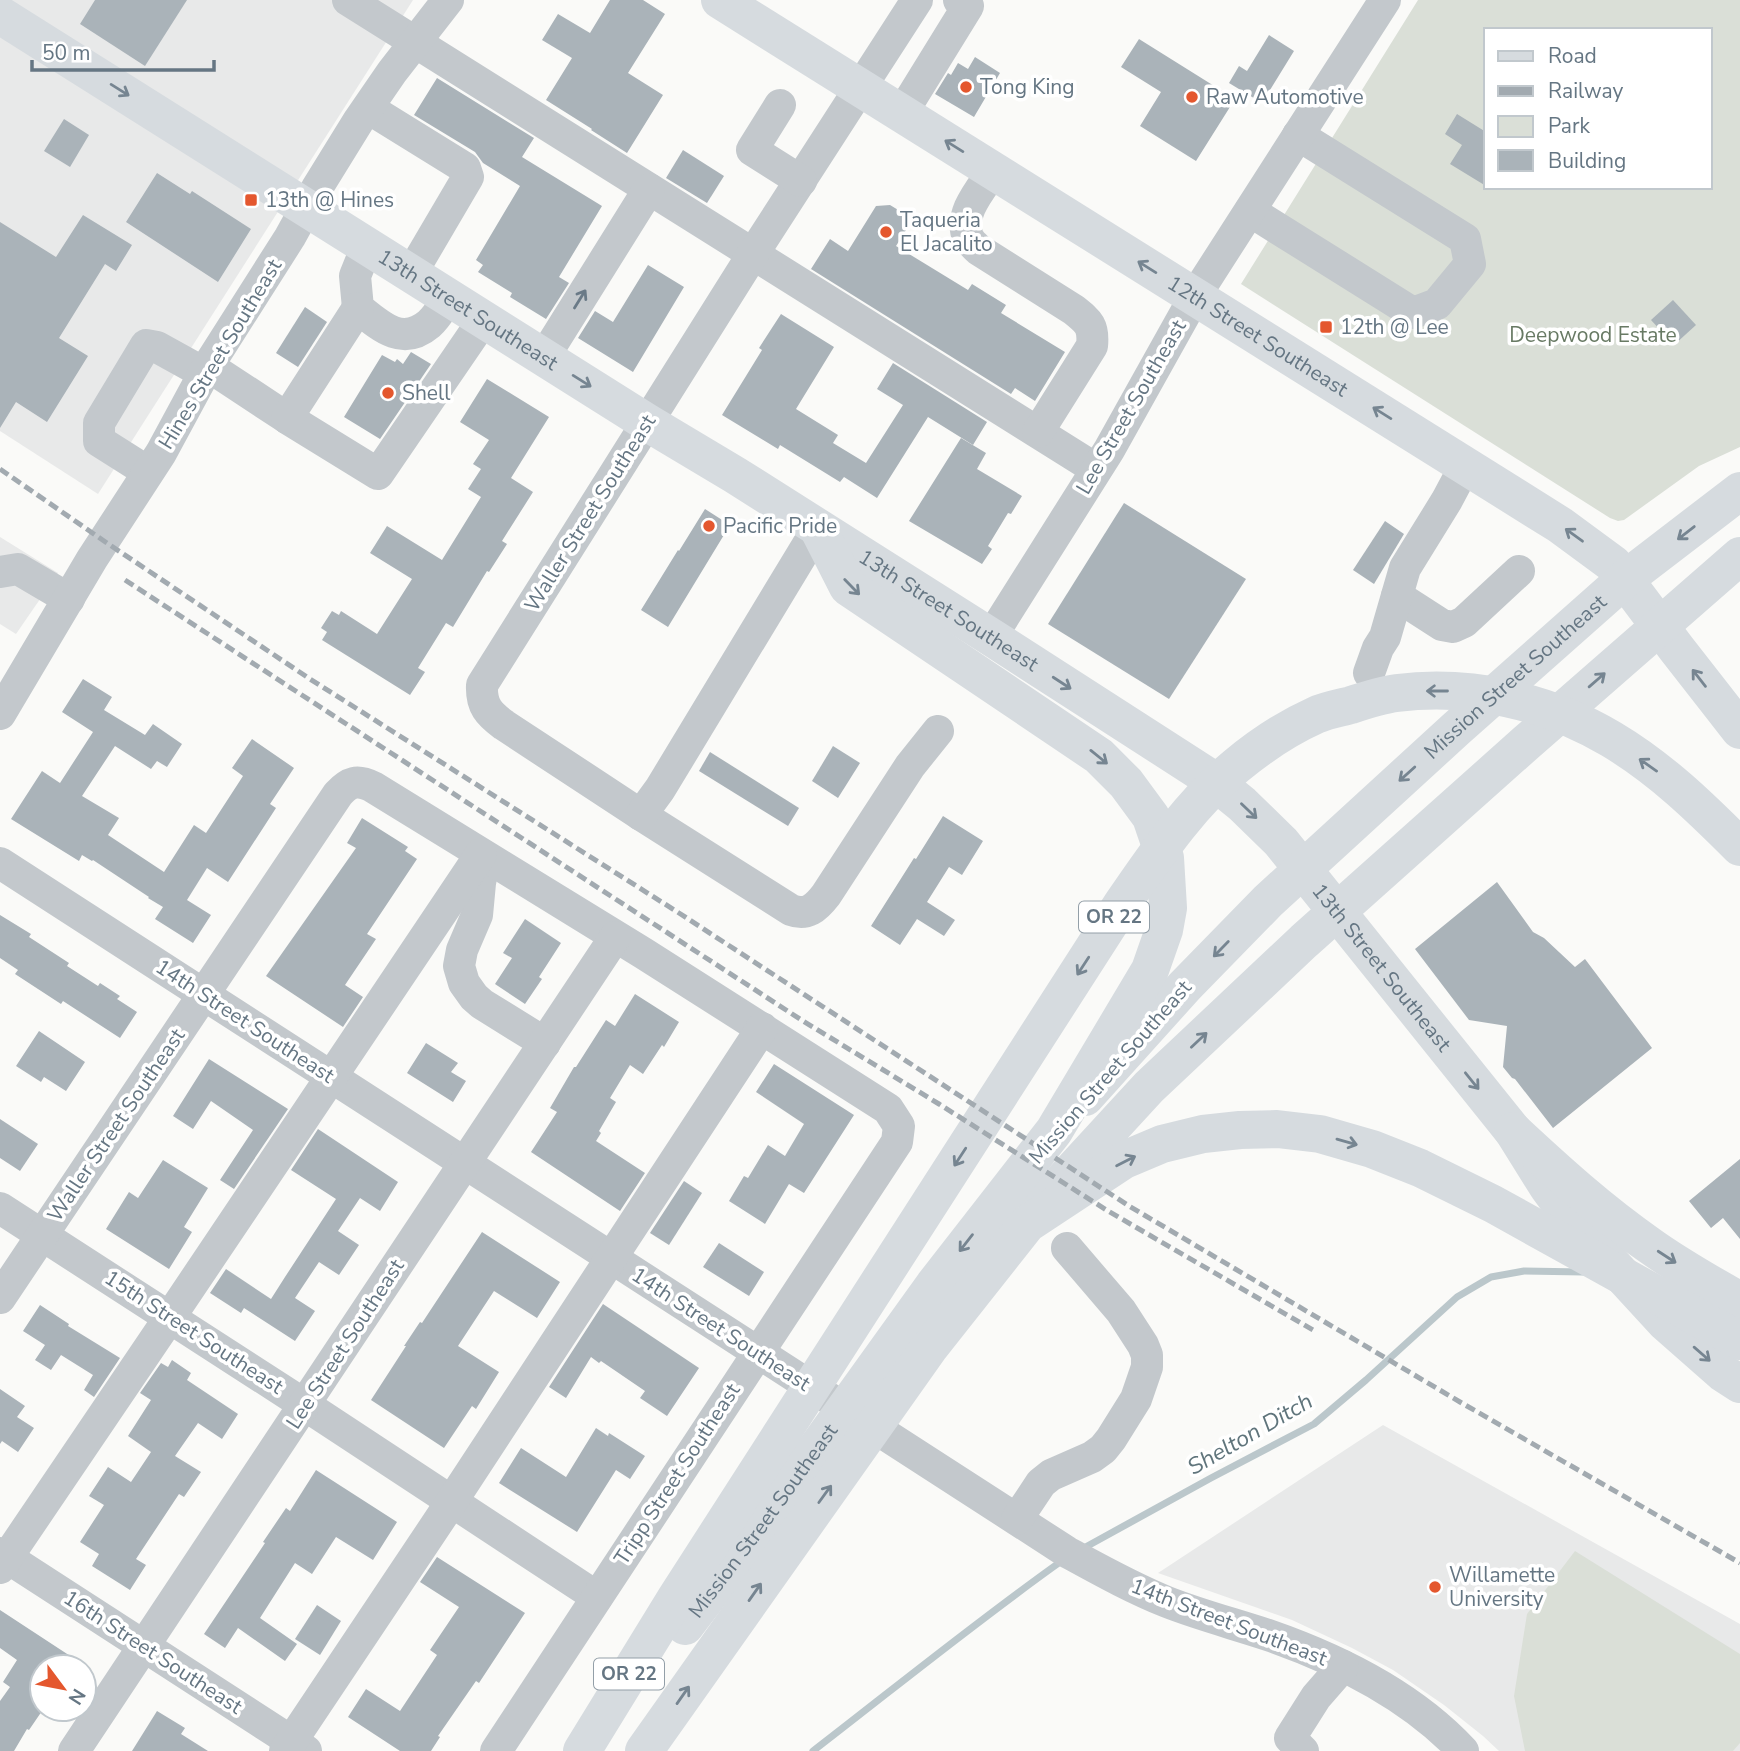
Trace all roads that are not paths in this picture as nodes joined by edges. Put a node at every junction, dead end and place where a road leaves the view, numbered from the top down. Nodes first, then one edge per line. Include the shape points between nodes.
1 (348, 0) edge
2 (448, 0) edge
3 (720, 0) edge
4 (917, 0) edge
5 (959, 0) edge
6 (1384, 0) edge
7 (0, 15) edge
8 (416, 42) junction
9 (861, 88) junction
10 (780, 105) dead end
11 (368, 108) junction
12 (902, 113) junction
13 (1298, 135) junction
14 (993, 171) junction
15 (801, 181) junction
16 (649, 189) junction
17 (306, 208) junction
18 (1250, 211) junction
19 (366, 246) junction
20 (753, 254) junction
21 (411, 274) junction
22 (1195, 296) junction
23 (449, 298) junction
24 (358, 308) junction
25 (484, 319) junction
26 (544, 357) junction
27 (206, 370) junction
28 (288, 418) junction
29 (648, 423) junction
30 (1038, 432) junction
31 (1465, 466) junction
32 (1096, 469) junction
33 (148, 472) junction
34 (1740, 491) edge
35 (818, 528) junction
36 (1740, 556) edge
37 (1519, 571) dead end
38 (0, 572) edge
39 (1624, 580) junction
40 (1397, 596) junction
41 (69, 599) junction
42 (1659, 625) junction
43 (991, 637) junction
44 (1369, 673) dead end
45 (0, 714) edge
46 (1740, 730) edge
47 (938, 731) dead end
48 (641, 815) junction
49 (1740, 847) edge
50 (483, 855) junction
51 (0, 863) edge
52 (615, 937) junction
53 (204, 995) junction
54 (762, 1028) junction
55 (545, 1043) junction
56 (1109, 1057) junction
57 (331, 1077) junction
58 (464, 1163) junction
59 (0, 1208) edge
60 (1027, 1224) junction
61 (1599, 1227) junction
62 (42, 1235) junction
63 (1067, 1248) dead end
64 (611, 1258) junction
65 (0, 1298) edge
66 (1740, 1301) edge
67 (170, 1317) junction
68 (1740, 1341) edge
69 (757, 1352) junction
70 (1740, 1384) edge
71 (305, 1405) junction
72 (452, 1501) junction
73 (1023, 1522) junction
74 (758, 1531) junction
75 (2, 1560) edge
76 (597, 1597) junction
77 (144, 1647) junction
78 (1343, 1666) junction
79 (1289, 1747) edge
80 (294, 1748) edge
81 (74, 1751) edge
82 (496, 1751) edge
83 (584, 1751) edge
84 (644, 1751) edge
85 (1463, 1751) edge

1 - 8 street
2 - 8 street, Hines Street Southeast
3 - 9 main road, 12th Street Southeast
4 - 9 street, Waller Street Southeast
5 - 12 street via 968,6
6 - 13 street, Lee Street Southeast
7 -> 17 main road, 13th Street Southeast
8 - 11 street, Hines Street Southeast
8 - 16 street
9 - 12 main road, 12th Street Southeast
9 - 15 street, Waller Street Southeast
10 - 15 street via 752,150
11 - 17 street, Hines Street Southeast
11 - 21 street via 465,168 468,177
14 -> 12 main road, 12th Street Southeast
13 - 18 street, Lee Street Southeast
13 - 18 street via 1465,239 1469,264 1437,304 1413,313
22 -> 14 main road, 12th Street Southeast
14 - 30 street via 970,207 965,224 968,239 1074,310 1094,331 1092,346
15 - 20 street, Waller Street Southeast
16 - 20 street
26 -> 16 street
17 - 19 main road, 13th Street Southeast
17 - 27 street, Hines Street Southeast
18 - 22 street, Lee Street Southeast
19 - 21 main road, 13th Street Southeast
19 - 24 street via 355,276
20 - 29 street, Waller Street Southeast
20 - 30 street
21 - 23 main road, 13th Street Southeast
31 -> 22 main road, 12th Street Southeast
22 - 32 street, Lee Street Southeast
23 - 24 street via 431,323 413,334 391,332
23 - 25 main road, 13th Street Southeast
24 - 28 street
25 - 26 main road, 13th Street Southeast
25 - 28 street via 378,474
26 -> 29 main road, 13th Street Southeast
27 - 28 street
27 - 33 street, Hines Street Southeast
27 - 33 street via 146,345 99,424 99,441
29 - 35 main road, 13th Street Southeast
29 - 48 street, Waller Street Southeast via 482,685 481,695 490,715
30 - 32 street
39 -> 31 main road, 12th Street Southeast via 1602,555
31 - 40 street via 1405,568
32 - 43 street, Lee Street Southeast
33 - 41 street, Hines Street Southeast
34 -> 39 main road, Mission Street Southeast
35 - 43 main road, 13th Street Southeast
35 - 48 street
35 -> 56 main road via 848,587 1099,756 1151,817 1165,858 1168,908 1150,970
36 - 42 main road, Mission Street Southeast
37 - 40 street via 1453,627 1442,625
38 - 41 street via 18,569
39 - 42 main road, 12th Street Southeast
39 -> 56 main road, Mission Street Southeast via 1338,836
40 - 44 street
41 - 45 street, Hines Street Southeast
46 -> 42 main road, 12th Street Southeast
60 -> 42 main road, Mission Street Southeast via 1149,1087 1374,877
43 -> 61 main road, 13th Street Southeast via 1210,778 1242,804 1281,842 1513,1131 1560,1174
47 - 48 street, Waller Street Southeast via 826,895 806,913 791,909
49 -> 74 main road, OR 22 via 1673,783 1611,739 1571,718 1519,701 1476,692 1395,693 1317,715 1273,738 1195,804 1122,904
50 - 52 street
50 - 53 street, Waller Street Southeast via 373,787 354,782 345,786
50 - 55 street via 477,915 459,966 464,983 482,1004
50 - 57 street
51 - 53 street, 14th Street Southeast
52 - 54 street
52 - 55 street, Lee Street Southeast
53 - 57 street, 14th Street Southeast
53 - 62 street, Waller Street Southeast
54 - 64 street
54 - 69 street, Tripp Street Southeast via 881,1103 899,1126 893,1149
55 - 58 street, Lee Street Southeast
56 -> 74 main road, Mission Street Southeast via 934,1285
57 - 58 street, 14th Street Southeast
57 - 67 street
58 - 64 street, 14th Street Southeast
58 - 71 street, Lee Street Southeast
59 - 62 street, 15th Street Southeast
60 -> 68 main road, OR 22 via 1124,1160 1162,1144 1241,1130 1320,1134 1420,1168
74 -> 60 main road, Mission Street Southeast / OR 22 via 929,1348
61 -> 66 main road via 1647,1244
61 -> 70 main road via 1665,1322
62 - 65 street, Waller Street Southeast
62 - 67 street, 15th Street Southeast
63 - 73 street via 1121,1311 1143,1345 1147,1367 1136,1399 1111,1439 1092,1457 1041,1483
64 - 69 street, 14th Street Southeast
64 - 72 street
67 - 71 street, 15th Street Southeast
67 - 75 street
69 - 73 street, 14th Street Southeast
69 - 76 street, Tripp Street Southeast
71 - 72 street, 15th Street Southeast
71 - 77 street, Lee Street Southeast
72 - 76 street, 15th Street Southeast
72 - 80 street
73 - 78 street, 14th Street Southeast via 1110,1576 1170,1603 1303,1647
74 - 83 main road, Mission Street Southeast
84 -> 74 main road, Mission Street Southeast / OR 22
75 - 77 street, 16th Street Southeast
76 - 82 street, Tripp Street Southeast
77 - 80 street, 16th Street Southeast
77 - 81 street, Lee Street Southeast
78 - 79 street via 1316,1697
78 - 85 street, 14th Street Southeast via 1408,1702

